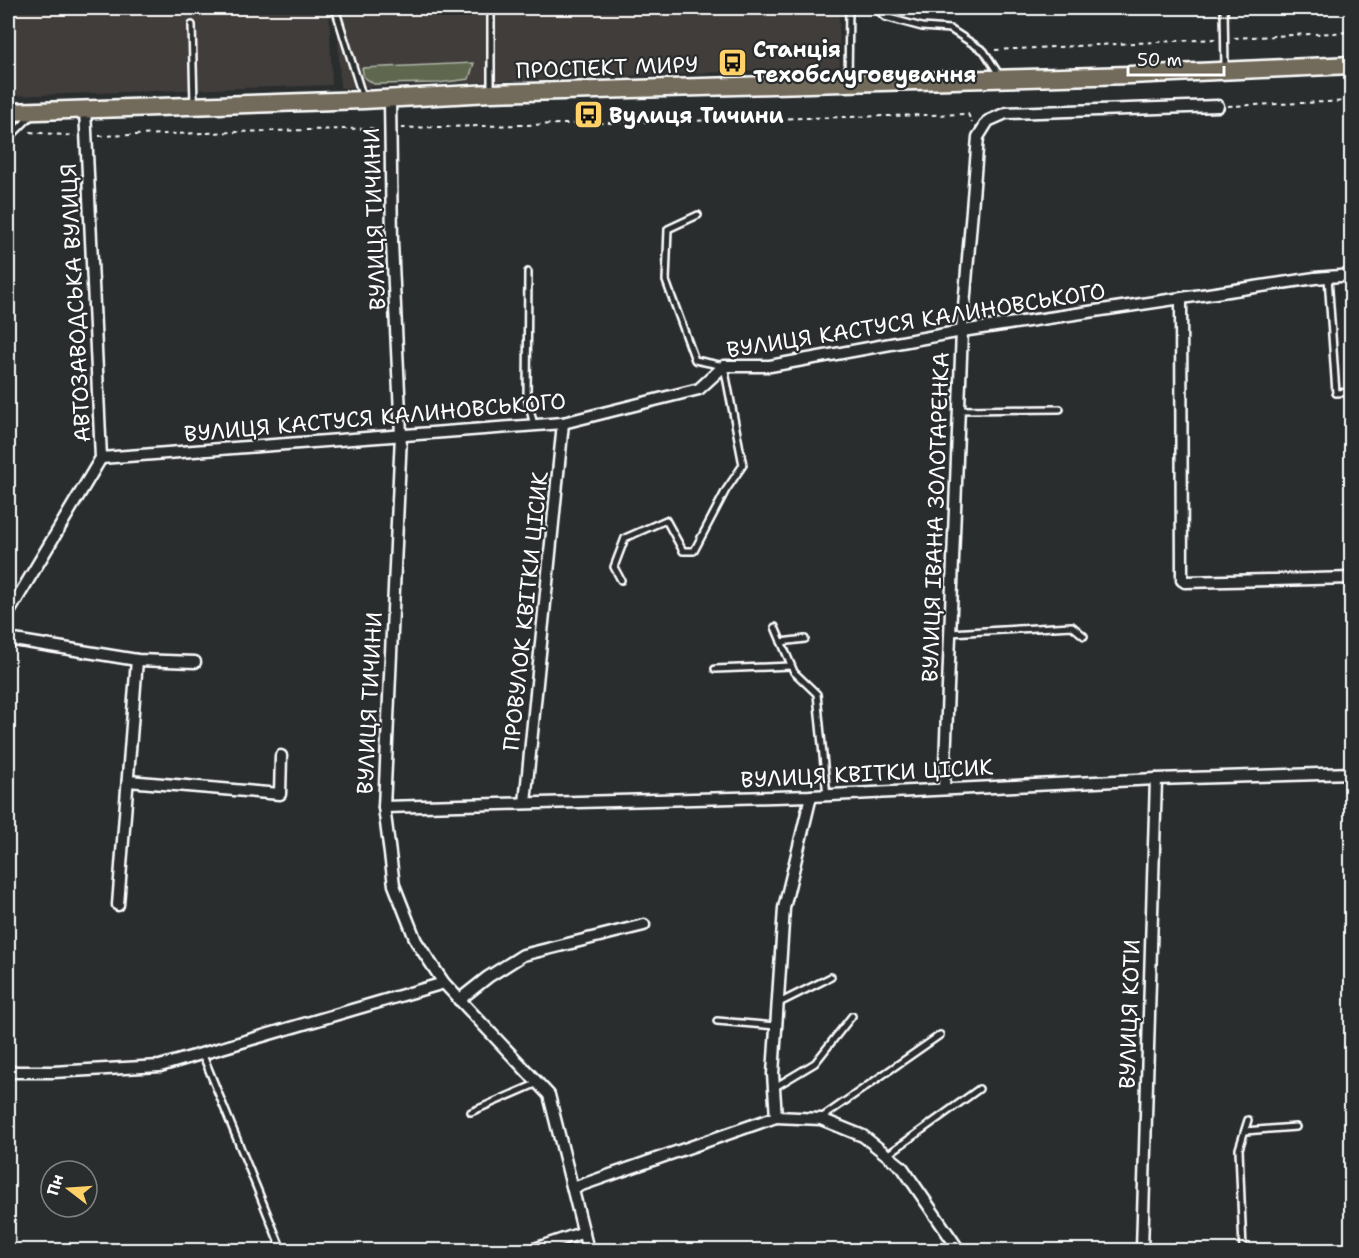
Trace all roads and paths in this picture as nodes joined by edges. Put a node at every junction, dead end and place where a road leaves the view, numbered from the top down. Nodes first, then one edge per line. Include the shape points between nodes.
1 (335, 8) edge
2 (490, 8) edge
3 (849, 8) edge
4 (876, 8) edge
5 (1224, 8) edge
6 (192, 25) dead end
7 (1352, 32) edge
8 (1225, 38) junction
9 (984, 51) junction
10 (1352, 65) edge
11 (1225, 70) junction
12 (1001, 77) junction
13 (848, 84) junction
14 (491, 93) junction
15 (390, 99) junction
16 (364, 100) junction
17 (1352, 101) edge
18 (194, 105) junction
19 (1218, 106) joint
20 (85, 109) junction
21 (36, 111) junction
22 (8, 112) edge
23 (391, 128) junction
24 (30, 132) dead end
25 (87, 137) junction
26 (978, 137) junction
27 (8, 139) edge
28 (698, 215) dead end
29 (528, 272) dead end
30 (1352, 275) edge
31 (1328, 277) junction
32 (1181, 299) junction
33 (962, 331) junction
34 (724, 366) junction
35 (1352, 392) edge
36 (959, 410) junction
37 (1060, 410) dead end
38 (563, 423) junction
39 (534, 425) junction
40 (401, 435) junction
41 (101, 458) junction
42 (1352, 578) edge
43 (621, 580) dead end
44 (8, 614) edge
45 (775, 627) dead end
46 (950, 633) junction
47 (1084, 636) dead end
48 (8, 639) edge
49 (805, 639) dead end
50 (781, 642) junction
51 (138, 660) junction
52 (195, 662) dead end
53 (791, 666) junction
54 (715, 669) dead end
55 (281, 756) dead end
56 (1352, 773) edge
57 (1156, 779) junction
58 (128, 781) junction
59 (944, 789) junction
60 (827, 795) junction
61 (811, 796) junction
62 (525, 803) junction
63 (384, 807) junction
64 (118, 905) dead end
65 (644, 925) dead end
66 (831, 977) dead end
67 (444, 983) junction
68 (459, 1000) junction
69 (777, 1004) junction
70 (852, 1017) dead end
71 (717, 1021) dead end
72 (776, 1026) junction
73 (940, 1035) dead end
74 (202, 1053) junction
75 (8, 1072) edge
76 (538, 1083) junction
77 (774, 1088) junction
78 (979, 1089) dead end
79 (471, 1112) dead end
80 (776, 1117) junction
81 (821, 1119) junction
82 (1248, 1120) dead end
83 (1296, 1127) dead end
84 (1245, 1131) junction
85 (887, 1155) junction
86 (573, 1188) junction
87 (584, 1232) junction
88 (282, 1251) edge
89 (531, 1251) edge
90 (588, 1251) edge
91 (959, 1251) edge
92 (1142, 1251) edge
93 (1243, 1251) edge

1 - 16 lane
2 - 14 lane
3 - 13 lane
4 - 9 lane via 885,17 922,27 950,29
5 - 8 lane
6 - 18 lane
7 - 8 path
8 - 9 path
8 - 11 lane
9 - 12 lane
10 - 11 main road, ПРОСПЕКТ МИРУ
11 - 12 main road, ПРОСПЕКТ МИРУ
12 - 13 main road, ПРОСПЕКТ МИРУ
13 - 14 main road, ПРОСПЕКТ МИРУ
14 - 15 main road, ПРОСПЕКТ МИРУ
15 - 16 main road, ПРОСПЕКТ МИРУ
15 - 23 street, ВУЛИЦЯ ТИЧИНИ
16 - 18 main road, ПРОСПЕКТ МИРУ
17 - 19 path
18 - 20 main road, ПРОСПЕКТ МИРУ
19 - 26 street via 1006,113 988,121
20 - 21 main road, ПРОСПЕКТ МИРУ
20 - 25 street, АВТОЗАВОДСЬКА ВУЛИЦЯ
21 - 22 main road, ПРОСПЕКТ МИРУ
21 - 27 lane
23 - 25 path
23 - 26 path via 968,114
23 - 40 street, ВУЛИЦЯ ТИЧИНИ
24 - 25 path
25 - 41 street, АВТОЗАВОДСЬКА ВУЛИЦЯ
26 - 33 street, ВУЛИЦЯ ІВАНА ЗОЛОТАРЕНКА
28 - 34 lane via 668,229 666,281 695,360
29 - 39 lane via 527,399
30 - 31 street, ВУЛИЦЯ КАСТУСЯ КАЛИНОВСЬКОГО
31 - 32 street, ВУЛИЦЯ КАСТУСЯ КАЛИНОВСЬКОГО
31 - 35 lane via 1336,393
32 - 33 street, ВУЛИЦЯ КАСТУСЯ КАЛИНОВСЬКОГО
32 - 42 street via 1182,580
33 - 34 street, ВУЛИЦЯ КАСТУСЯ КАЛИНОВСЬКОГО via 770,366
33 - 36 street, ВУЛИЦЯ ІВАНА ЗОЛОТАРЕНКА
34 - 38 street, ВУЛИЦЯ КАСТУСЯ КАЛИНОВСЬКОГО via 699,389
34 - 43 lane via 743,465 694,551 683,551 666,520 625,538 614,567
36 - 37 lane
36 - 46 street, ВУЛИЦЯ ІВАНА ЗОЛОТАРЕНКА
38 - 39 street, ВУЛИЦЯ КАСТУСЯ КАЛИНОВСЬКОГО
38 - 62 street, ПРОВУЛОК КВІТКИ ЦІСИК
39 - 40 street, ВУЛИЦЯ КАСТУСЯ КАЛИНОВСЬКОГО
40 - 41 street, ВУЛИЦЯ КАСТУСЯ КАЛИНОВСЬКОГО
40 - 63 street, ВУЛИЦЯ ТИЧИНИ
41 - 44 street, АВТОЗАВОДСЬКА ВУЛИЦЯ
45 - 50 lane
46 - 47 lane via 1072,626
46 - 59 street, ВУЛИЦЯ ІВАНА ЗОЛОТАРЕНКА
48 - 51 street
49 - 50 lane
50 - 53 lane
51 - 52 street
51 - 58 street
53 - 54 lane
53 - 60 lane via 817,694
55 - 58 street via 280,794
56 - 57 street, ВУЛИЦЯ КВІТКИ ЦІСИК
57 - 59 street, ВУЛИЦЯ КВІТКИ ЦІСИК
57 - 92 street, ВУЛИЦЯ КОТИ
58 - 64 street
59 - 60 street, ВУЛИЦЯ КВІТКИ ЦІСИК
60 - 61 street, ВУЛИЦЯ КВІТКИ ЦІСИК
61 - 62 street, ВУЛИЦЯ КВІТКИ ЦІСИК
61 - 69 street via 784,908
62 - 63 street, ВУЛИЦЯ КВІТКИ ЦІСИК
63 - 67 street, ВУЛИЦЯ ТИЧИНИ via 394,885 416,941
65 - 68 street via 523,955
66 - 69 lane
67 - 68 street, ВУЛИЦЯ ТИЧИНИ
67 - 74 street
68 - 76 street, ВУЛИЦЯ ТИЧИНИ
69 - 72 street
70 - 77 lane via 815,1063
71 - 72 lane
72 - 77 street
73 - 81 lane
74 - 75 street via 160,1066
74 - 88 lane
76 - 79 lane
76 - 86 street, ВУЛИЦЯ ТИЧИНИ via 549,1095
77 - 80 street
78 - 85 lane
80 - 81 street
80 - 86 street
81 - 85 street via 863,1136
82 - 84 lane
83 - 84 lane
84 - 93 lane via 1239,1149
85 - 91 street via 902,1167
86 - 87 street, ВУЛИЦЯ ТИЧИНИ
87 - 89 street
87 - 90 street, ВУЛИЦЯ ТИЧИНИ

